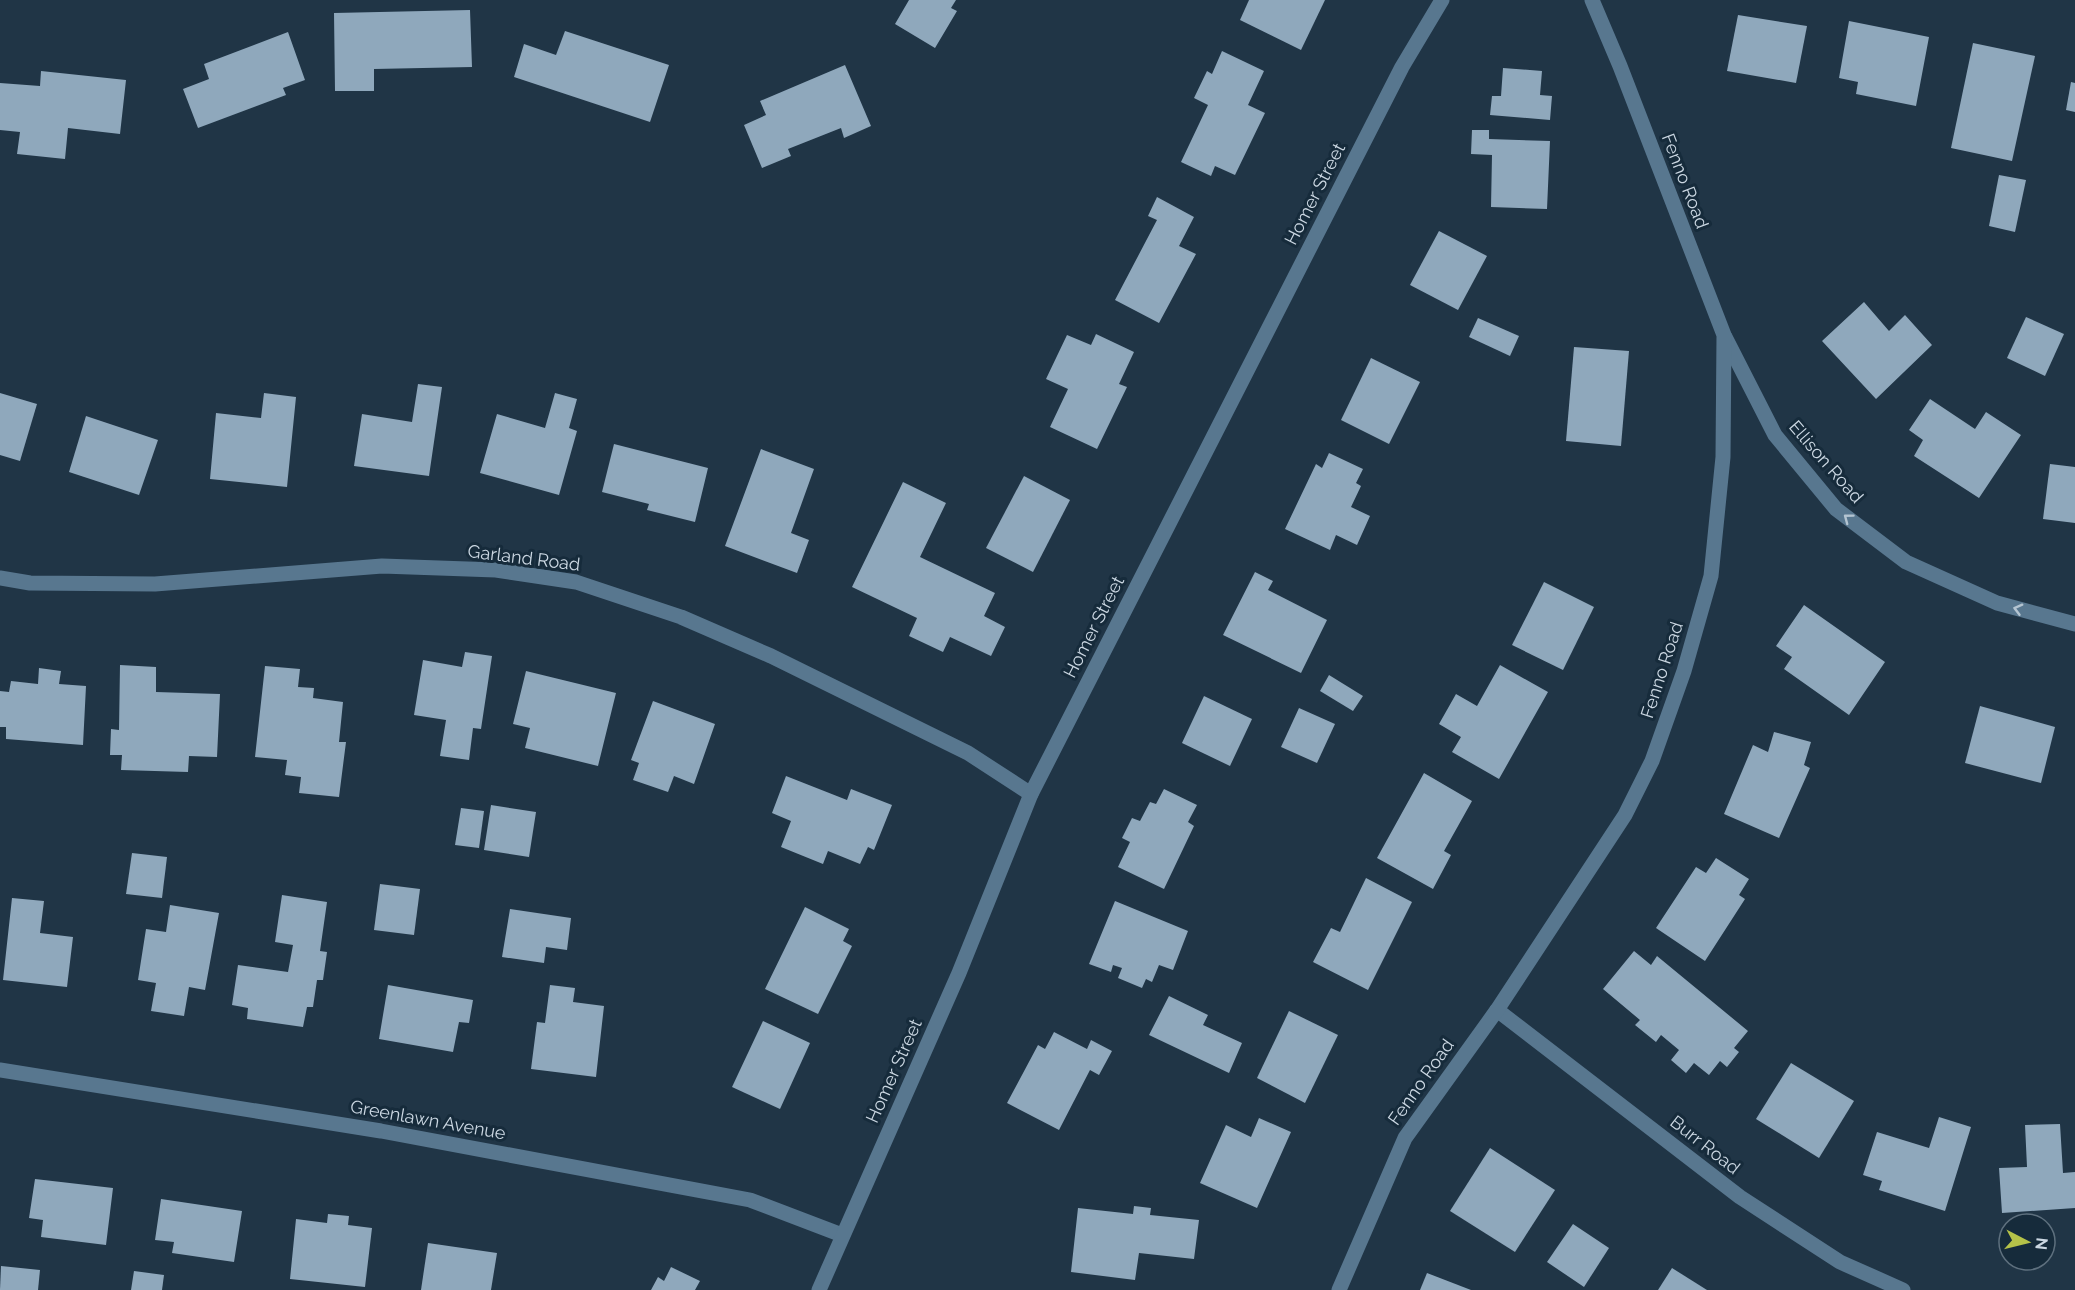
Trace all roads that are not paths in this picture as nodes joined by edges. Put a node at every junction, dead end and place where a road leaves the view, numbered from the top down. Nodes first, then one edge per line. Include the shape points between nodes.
1 (1442, 0) edge
2 (1592, 0) edge
3 (1724, 335) junction
4 (0, 578) edge
5 (2075, 624) edge
6 (1031, 795) junction
7 (1497, 1010) junction
8 (0, 1070) edge
9 (842, 1235) junction
10 (819, 1290) edge
11 (1339, 1290) edge
12 (1903, 1290) edge

1 - 6 street, Homer Street via 1402,67
2 - 3 street, Fenno Road
5 -> 3 street, Ellison Road via 1997,603 1905,562 1836,509 1776,435
3 - 7 street, Fenno Road via 1723,457 1711,576 1684,671 1652,761 1625,815
4 - 6 street, Garland Road via 30,583 155,584 382,566 496,570 576,582 681,617 771,656 968,753
6 - 9 street, Homer Street via 959,973
7 - 11 street, Fenno Road via 1405,1138
7 - 12 street, Burr Road via 1740,1197 1840,1262
8 - 9 street, Greenlawn Avenue via 381,1131 750,1200
9 - 10 street, Homer Street

